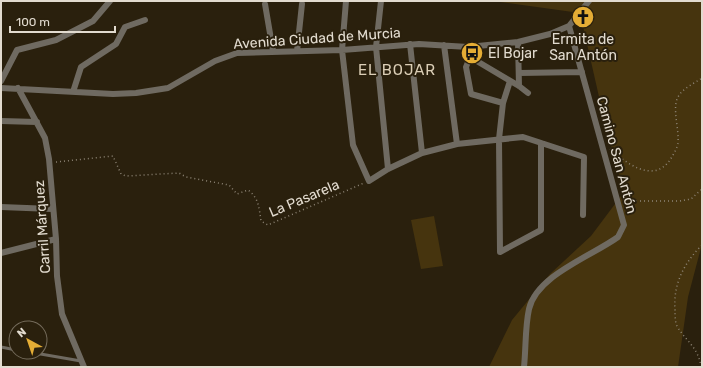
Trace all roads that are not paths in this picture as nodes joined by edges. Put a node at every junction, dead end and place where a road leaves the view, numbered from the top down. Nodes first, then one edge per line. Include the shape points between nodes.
1 (110, 1) edge
2 (346, 1) edge
3 (381, 1) edge
4 (589, 1) edge
5 (265, 4) dead end
6 (302, 4) dead end
7 (145, 20) dead end
8 (569, 26) junction
9 (518, 42) junction
10 (410, 44) junction
11 (444, 45) junction
12 (376, 47) junction
13 (468, 47) junction
14 (342, 50) junction
15 (273, 51) junction
16 (297, 51) junction
17 (470, 57) junction
18 (582, 72) junction
19 (519, 73) junction
20 (1, 81) edge
21 (510, 81) junction
22 (519, 86) junction
23 (1, 88) edge
24 (18, 88) junction
25 (73, 92) junction
26 (528, 94) dead end
27 (503, 103) junction
28 (1, 120) edge
29 (37, 122) junction
30 (499, 140) junction
31 (541, 143) junction
32 (457, 144) junction
33 (422, 153) junction
34 (388, 169) junction
35 (1, 207) edge
36 (52, 209) junction
37 (583, 215) dead end
38 (56, 239) junction
39 (1, 253) edge
40 (48, 356) edge
41 (82, 364) edge
42 (524, 367) edge

1 - 20 street via 93,21 56,40 17,50
2 - 14 street
3 - 12 street
4 - 8 street
5 - 15 street
6 - 16 street
7 - 25 street via 125,27 116,44 81,66
8 - 9 street, Avenida Ciudad de Murcia
8 - 18 street, Camino San Antón
9 - 13 street, Avenida Ciudad de Murcia
9 - 19 street
10 - 11 street, Avenida Ciudad de Murcia
10 - 12 street, Avenida Ciudad de Murcia
10 - 33 street
11 - 13 street, Avenida Ciudad de Murcia
11 - 32 street
12 - 14 street, Avenida Ciudad de Murcia
12 - 34 street
13 - 17 street
14 - 16 street, Avenida Ciudad de Murcia
14 - 34 street via 353,145 369,181
15 - 16 street, Avenida Ciudad de Murcia
15 - 25 street, Avenida Ciudad de Murcia via 229,55 179,83 162,89 123,94
17 - 21 street
17 - 27 street via 466,68 471,94
18 - 19 street
18 - 42 street, Camino San Antón via 624,225 618,237 550,279 533,298 529,309
19 - 22 street
21 - 22 street
21 - 27 street
22 - 26 street
23 - 24 street, Avenida Ciudad de Murcia
24 - 25 street, Avenida Ciudad de Murcia
24 - 29 street, Carril Márquez
27 - 30 street
28 - 29 street
29 - 36 street, Carril Márquez via 44,138 49,163
30 - 31 street via 523,136
30 - 31 street via 500,252 541,230
30 - 32 street
31 - 37 street via 584,157
32 - 33 street
33 - 34 street
35 - 36 street
36 - 38 street, Carril Márquez
38 - 39 street
38 - 41 street, Carril Márquez via 62,314
40 - 41 lane

